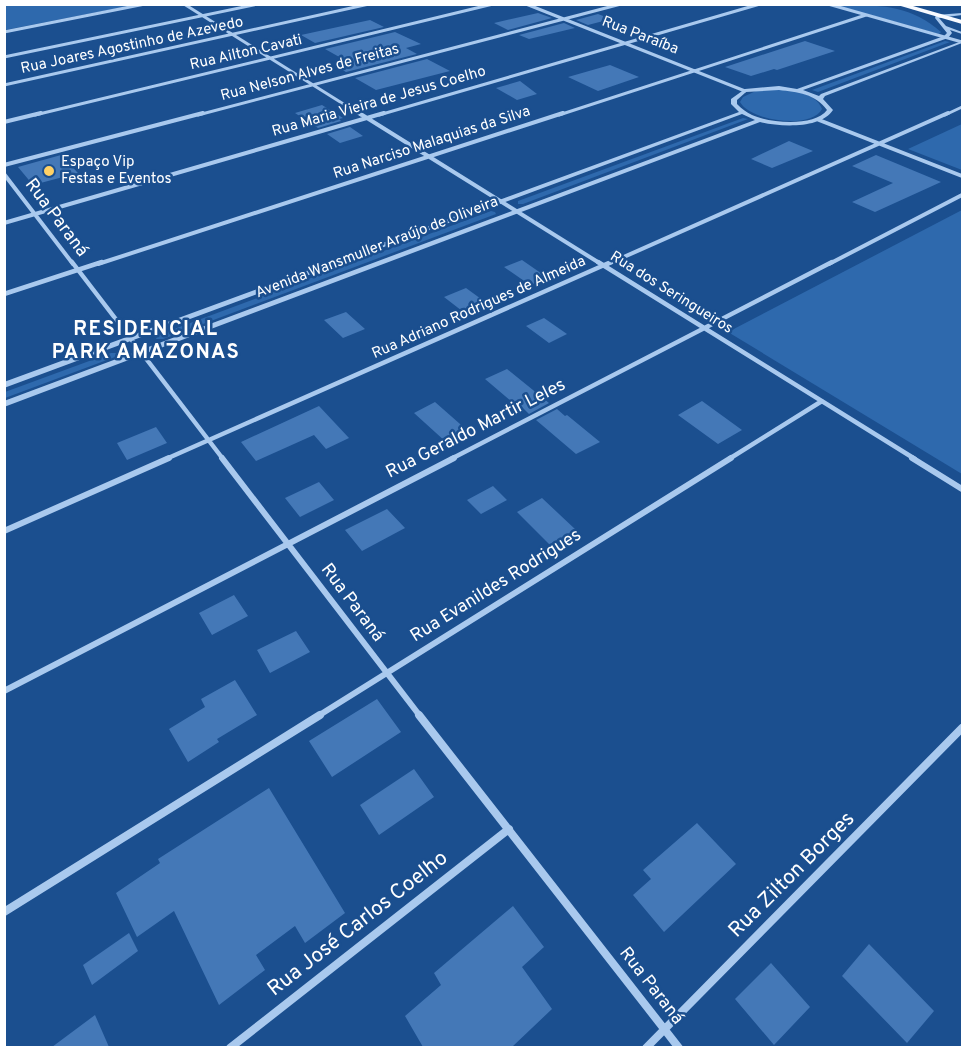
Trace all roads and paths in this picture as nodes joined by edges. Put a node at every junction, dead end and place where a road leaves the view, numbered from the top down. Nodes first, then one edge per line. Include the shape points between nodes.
1 (145, 4) edge
2 (184, 4) edge
3 (258, 4) edge
4 (369, 4) edge
5 (493, 4) edge
6 (526, 4) edge
7 (621, 4) edge
8 (760, 4) edge
9 (828, 4) edge
10 (897, 4) edge
11 (960, 13) edge
12 (866, 15) junction
13 (202, 16) junction
14 (938, 16) junction
15 (564, 19) junction
16 (963, 22) edge
17 (943, 26) junction
18 (4, 32) edge
19 (963, 33) edge
20 (232, 35) junction
21 (946, 37) junction
22 (962, 42) edge
23 (625, 43) junction
24 (4, 57) edge
25 (270, 58) junction
26 (694, 71) junction
27 (313, 84) junction
28 (4, 85) edge
29 (797, 90) junction
30 (745, 91) junction
31 (820, 99) junction
32 (963, 107) edge
33 (742, 112) junction
34 (366, 118) junction
35 (760, 120) junction
36 (819, 120) junction
37 (4, 122) edge
38 (879, 144) junction
39 (429, 157) junction
40 (4, 165) edge
41 (4, 174) edge
42 (963, 176) edge
43 (963, 195) edge
44 (501, 202) junction
45 (516, 211) junction
46 (35, 214) junction
47 (4, 223) edge
48 (604, 266) junction
49 (78, 270) junction
50 (4, 294) edge
51 (705, 328) junction
52 (131, 339) junction
53 (141, 352) junction
54 (4, 386) edge
55 (822, 401) junction
56 (4, 404) edge
57 (209, 441) junction
58 (963, 489) edge
59 (4, 531) edge
60 (287, 544) junction
61 (386, 672) junction
62 (4, 691) edge
63 (963, 728) edge
64 (509, 829) junction
65 (4, 912) edge
66 (665, 1029) junction
67 (230, 1047) edge
68 (646, 1047) edge
69 (679, 1047) edge

1 - 18 street
2 - 13 street, Rua dos Seringueiros
3 - 13 street
4 - 20 street, Rua Joares Agostinho de Azevedo
5 - 25 street, Rua Ailton Cavati
6 - 15 street, Rua Paraíba
7 - 15 street, Rua Nelson Alves de Freitas
8 - 23 street, Rua Maria Vieira de Jesus Coelho
9 - 12 street
10 - 11 highway
10 - 14 highway
10 - 17 highway
11 - 14 street
12 - 21 street
12 - 26 street, Rua Narciso Malaquias da Silva
13 - 20 street, Rua dos Seringueiros
13 - 24 street
14 - 16 highway
14 - 17 street
15 - 23 street, Rua Paraíba
15 - 27 street, Rua Nelson Alves de Freitas
17 - 19 street
17 - 21 street via 950,33
20 - 25 street, Rua dos Seringueiros
20 - 28 street, Rua Joares Agostinho de Azevedo
21 - 22 street
21 - 29 street
22 - 31 street
23 - 26 street, Rua Paraíba
23 - 34 street, Rua Maria Vieira de Jesus Coelho
25 - 27 street, Rua dos Seringueiros
25 - 37 street, Rua Ailton Cavati
26 - 30 street, Rua Paraíba
26 - 39 street, Rua Narciso Malaquias da Silva
27 - 34 street, Rua dos Seringueiros
27 - 40 street, Rua Nelson Alves de Freitas
29 - 30 street via 766,87
29 - 31 street
30 - 33 street via 734,104
31 - 36 street via 830,110
32 - 38 street, Rua Adriano Rodrigues de Almeida
33 - 35 street, Avenida Wansmuller Araújo de Oliveira
33 - 44 street, Avenida Wansmuller Araújo de Oliveira
34 - 39 street, Rua dos Seringueiros
34 - 46 street, Rua Maria Vieira de Jesus Coelho
35 - 36 street, Avenida Wansmuller Araújo de Oliveira via 791,124
35 - 45 street, Avenida Wansmuller Araújo de Oliveira
36 - 38 street
38 - 42 street
38 - 48 street, Rua Adriano Rodrigues de Almeida
39 - 44 street, Rua dos Seringueiros
39 - 49 street, Rua Narciso Malaquias da Silva
41 - 46 street, Rua Paraná
43 - 51 street, Rua Geraldo Martir Leles
44 - 45 street, Rua dos Seringueiros
44 - 52 street, Avenida Wansmuller Araújo de Oliveira
45 - 48 street, Rua dos Seringueiros
45 - 53 street, Avenida Wansmuller Araújo de Oliveira
46 - 47 street, Rua Maria Vieira de Jesus Coelho
46 - 49 street, Rua Paraná
48 - 51 street, Rua dos Seringueiros
48 - 57 street, Rua Adriano Rodrigues de Almeida
49 - 50 street, Rua Narciso Malaquias da Silva
49 - 52 street, Rua Paraná
51 - 55 street, Rua dos Seringueiros
51 - 60 street, Rua Geraldo Martir Leles
52 - 53 street, Rua Paraná
52 - 54 street, Avenida Wansmuller Araújo de Oliveira
53 - 56 street, Avenida Wansmuller Araújo de Oliveira
53 - 57 street, Rua Paraná
55 - 58 street, Rua dos Seringueiros
55 - 61 street, Rua Evanildes Rodrigues
57 - 59 street, Rua Adriano Rodrigues de Almeida
57 - 60 street, Rua Paraná
60 - 61 street, Rua Paraná
60 - 62 street, Rua Geraldo Martir Leles
61 - 64 street, Rua Paraná
61 - 65 street, Rua Evanildes Rodrigues
63 - 66 street, Rua Zilton Borges
64 - 66 street, Rua Paraná
64 - 67 street, Rua José Carlos Coelho
66 - 68 street, Rua Zilton Borges
66 - 69 street, Rua Paraná

